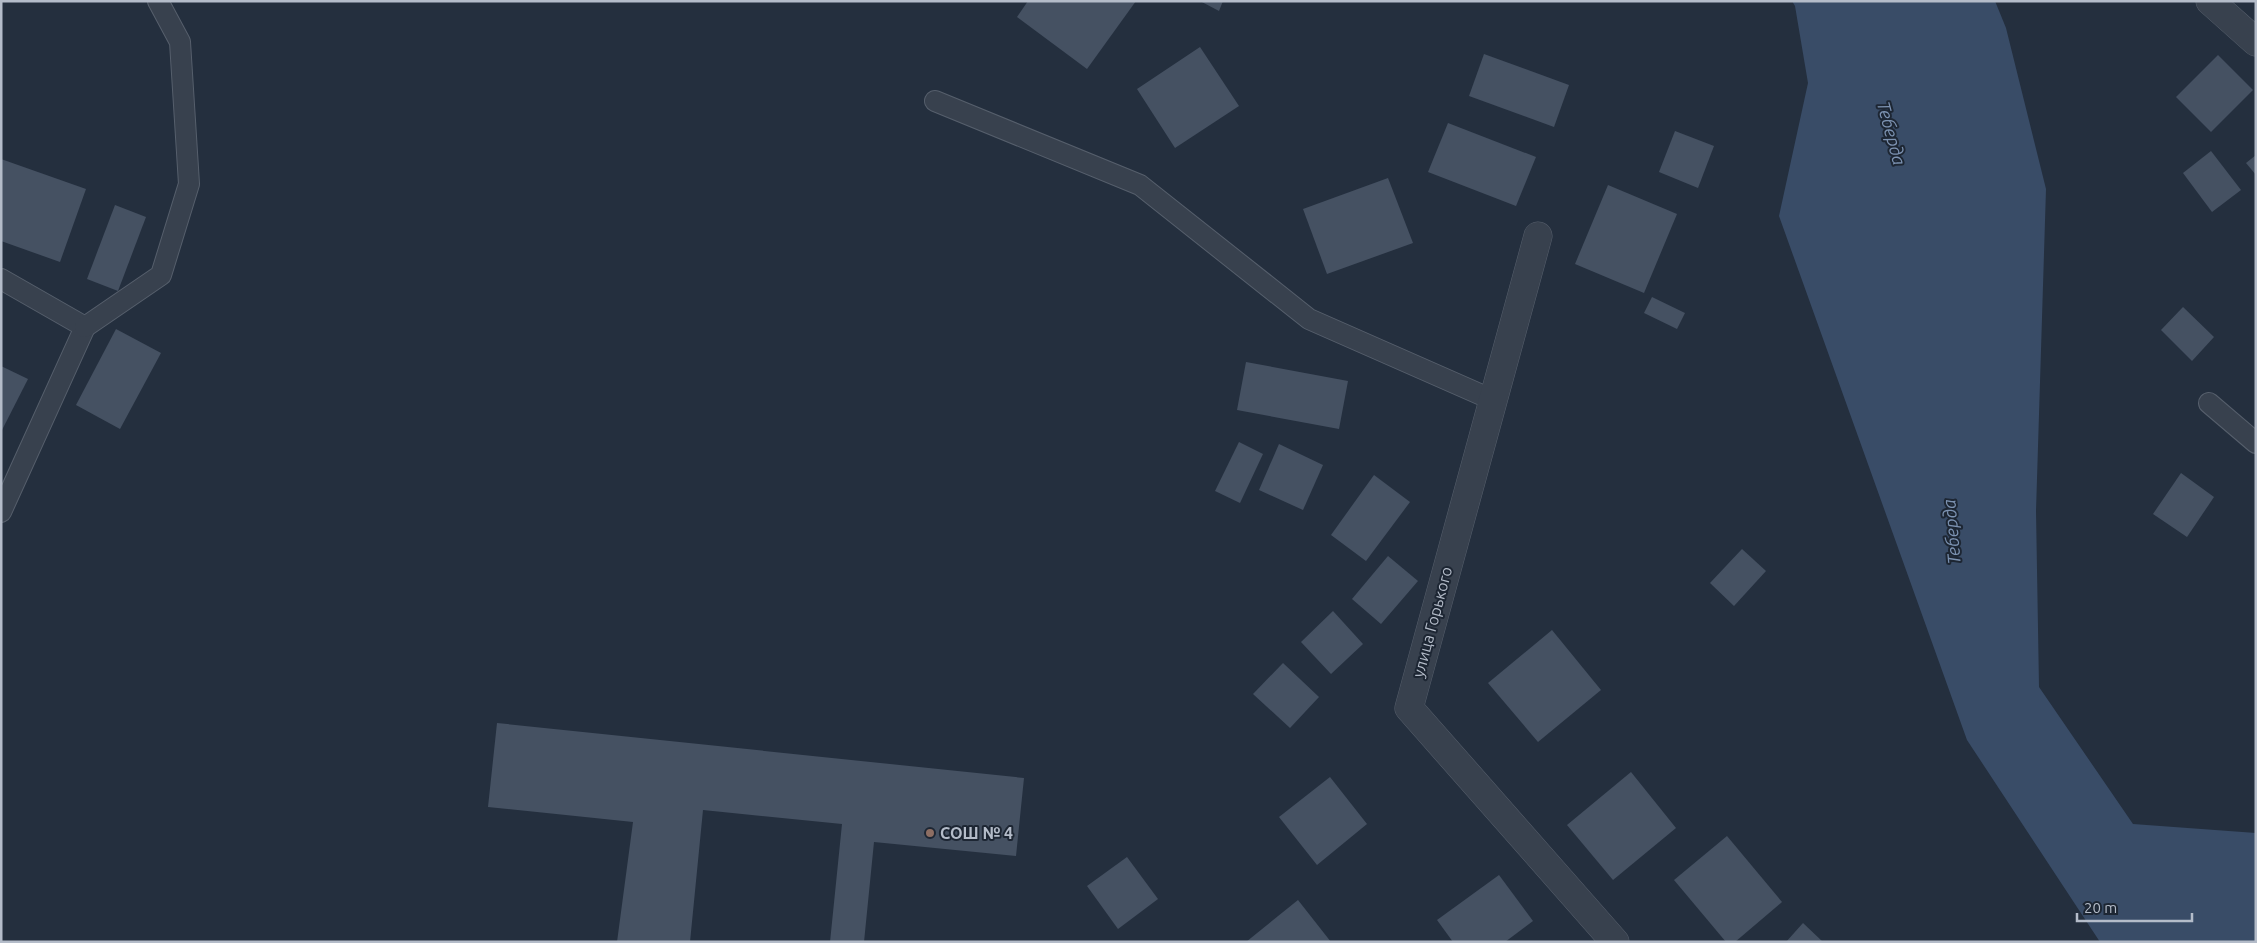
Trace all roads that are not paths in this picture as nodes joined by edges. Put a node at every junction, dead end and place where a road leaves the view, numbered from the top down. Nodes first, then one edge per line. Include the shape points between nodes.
1 (158, 1) edge
2 (2210, 1) edge
3 (2256, 42) edge
4 (935, 101) dead end
5 (1538, 236) dead end
6 (1, 279) edge
7 (85, 327) junction
8 (1493, 400) junction
9 (2209, 403) dead end
10 (2256, 443) edge
11 (1, 512) edge
12 (1615, 942) edge

1 - 7 lane via 180,42 189,184 161,274
2 - 3 street
4 - 8 lane via 1140,185 1309,319
5 - 8 street, улица Горького
6 - 7 lane
7 - 11 lane
8 - 12 street, улица Горького via 1409,708
9 - 10 lane

